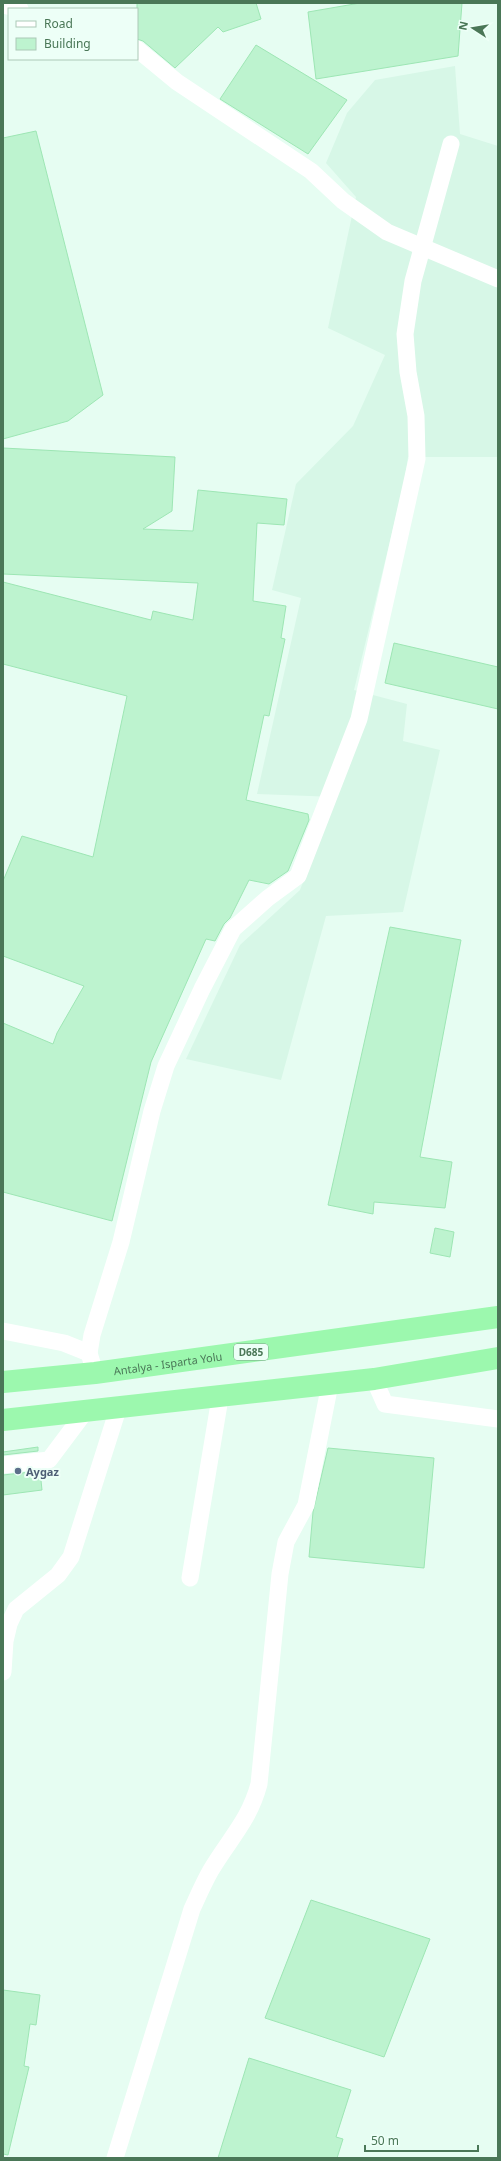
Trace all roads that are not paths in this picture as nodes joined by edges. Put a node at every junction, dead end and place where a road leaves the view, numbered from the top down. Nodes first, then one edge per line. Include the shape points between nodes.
1 (3, 5) edge
2 (16, 8) edge
3 (138, 50) edge
4 (451, 144) dead end
5 (422, 248) junction
6 (498, 278) edge
7 (498, 1317) edge
8 (3, 1331) edge
9 (89, 1352) junction
10 (498, 1358) edge
11 (95, 1373) junction
12 (374, 1380) junction
13 (3, 1382) edge
14 (330, 1384) junction
15 (220, 1398) junction
16 (118, 1409) junction
17 (85, 1412) junction
18 (498, 1419) edge
19 (3, 1420) edge
20 (3, 1465) edge
21 (190, 1578) dead end
22 (3, 1672) edge
23 (115, 2158) edge

1 - 2 street
3 - 5 street via 177,82 311,171 343,201 387,232
4 - 5 street
5 - 6 street
5 - 9 street via 413,281 405,334 408,372 416,416 417,459 359,719 298,876 268,898 233,930 166,1066 152,1111 121,1242
7 - 11 highway, Antalya - Isparta Yolu / D685
8 - 9 street via 64,1343
9 - 11 street
10 - 12 highway
11 - 13 highway, Antalya - Isparta Yolu / D685
12 - 14 highway
12 - 18 street via 385,1404
14 - 15 highway
14 - 23 street via 306,1505 286,1542 280,1574 259,1784 254,1803 241,1827 211,1870 192,1908
15 - 16 highway
15 - 21 street
16 - 17 highway
16 - 22 street via 70,1557 58,1575 16,1610 5,1641
17 - 19 highway
17 - 20 street via 49,1460

